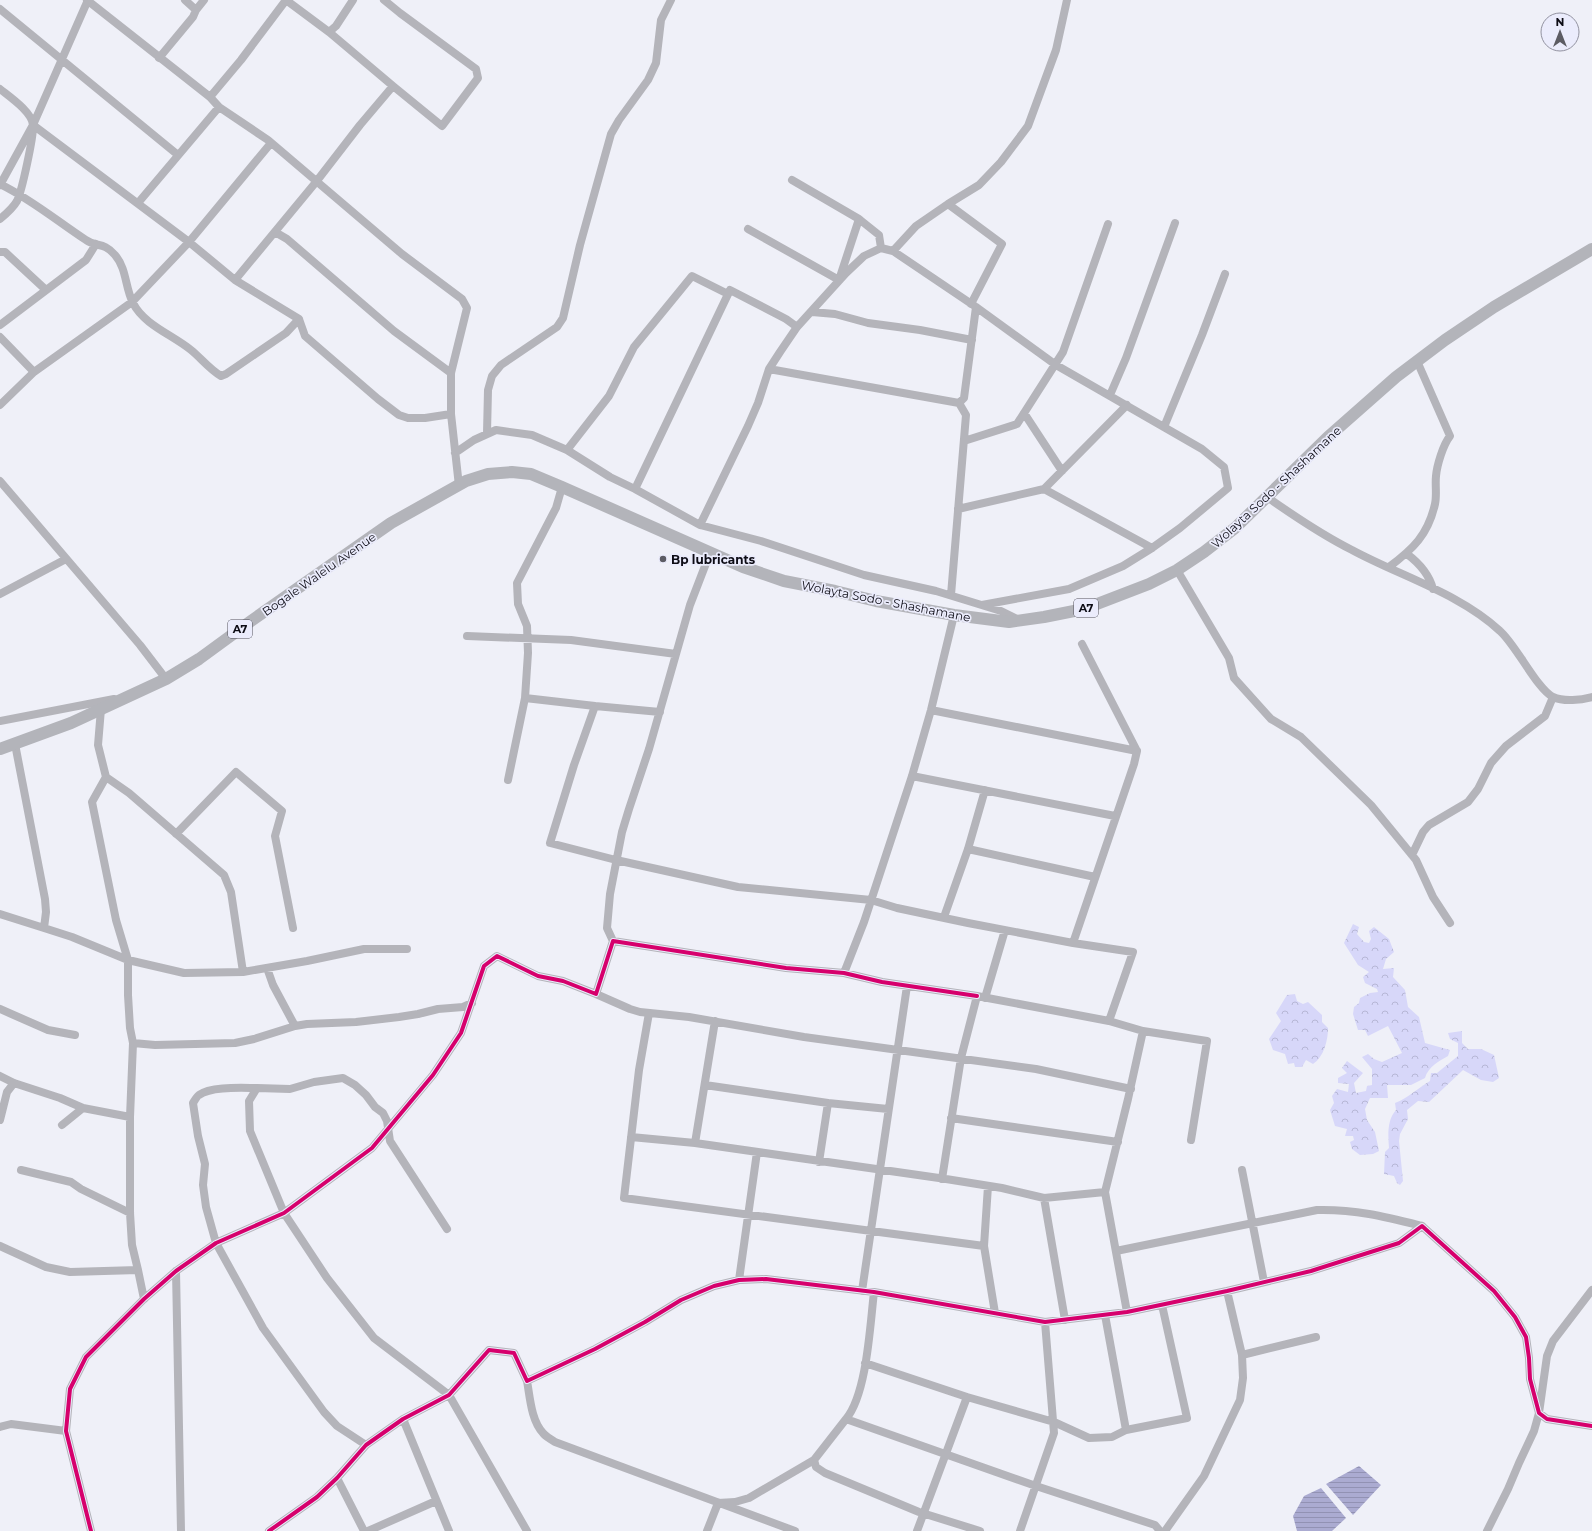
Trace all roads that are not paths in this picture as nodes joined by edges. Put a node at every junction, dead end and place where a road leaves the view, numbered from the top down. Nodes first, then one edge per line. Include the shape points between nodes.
1 (88, 0) edge
2 (185, 0) edge
3 (204, 0) edge
4 (286, 0) edge
5 (353, 0) edge
6 (384, 0) edge
7 (671, 0) edge
8 (1067, 0) edge
9 (0, 9) edge
10 (196, 10) junction
11 (329, 32) junction
12 (159, 58) junction
13 (61, 60) junction
14 (393, 86) junction
15 (0, 89) edge
16 (210, 97) junction
17 (219, 107) junction
18 (33, 125) junction
19 (272, 143) junction
20 (178, 155) junction
21 (792, 180) dead end
22 (316, 182) junction
23 (0, 184) edge
24 (20, 194) junction
25 (138, 203) junction
26 (948, 204) junction
27 (0, 219) edge
28 (859, 219) junction
29 (1175, 223) dead end
30 (1108, 224) dead end
31 (748, 229) dead end
32 (275, 232) junction
33 (189, 242) junction
34 (96, 244) junction
35 (881, 248) junction
36 (1592, 249) edge
37 (893, 251) junction
38 (0, 252) edge
39 (1225, 274) dead end
40 (235, 280) junction
41 (839, 280) junction
42 (46, 290) junction
43 (728, 294) junction
44 (132, 302) junction
45 (974, 306) junction
46 (812, 312) junction
47 (299, 319) junction
48 (0, 325) edge
49 (798, 327) junction
50 (0, 337) edge
51 (972, 340) junction
52 (1417, 361) junction
53 (1056, 365) junction
54 (769, 369) junction
55 (34, 372) junction
56 (451, 373) junction
57 (1110, 395) junction
58 (959, 403) junction
59 (0, 405) edge
60 (1127, 405) junction
61 (451, 414) junction
62 (1024, 414) junction
63 (1164, 427) junction
64 (487, 433) junction
65 (964, 441) junction
66 (568, 450) junction
67 (455, 453) junction
68 (1062, 471) junction
69 (0, 481) edge
70 (462, 484) junction
71 (562, 487) junction
72 (635, 488) junction
73 (1044, 489) junction
74 (1267, 497) junction
75 (958, 509) junction
76 (700, 525) junction
77 (1152, 548) junction
78 (710, 553) junction
79 (1406, 554) junction
80 (66, 559) junction
81 (1389, 567) junction
82 (1177, 570) junction
83 (1434, 589) junction
84 (0, 594) edge
85 (951, 595) junction
86 (982, 606) junction
87 (954, 615) junction
88 (1020, 620) junction
89 (467, 636) dead end
90 (527, 638) junction
91 (1082, 644) dead end
92 (676, 654) junction
93 (166, 679) junction
94 (130, 696) junction
95 (1553, 697) junction
96 (1592, 697) edge
97 (525, 698) junction
98 (595, 706) junction
99 (101, 709) junction
100 (931, 710) junction
101 (660, 712) junction
102 (0, 721) edge
103 (15, 744) junction
104 (0, 749) edge
105 (1137, 751) junction
106 (912, 776) junction
107 (106, 777) junction
108 (508, 780) dead end
109 (985, 790) junction
110 (1116, 816) junction
111 (176, 834) junction
112 (968, 849) junction
113 (1412, 855) junction
114 (616, 860) junction
115 (1095, 877) junction
116 (871, 900) junction
117 (0, 914) edge
118 (944, 917) junction
119 (1450, 923) dead end
120 (44, 928) junction
121 (293, 928) dead end
122 (1005, 930) junction
123 (613, 941) junction
124 (1073, 943) junction
125 (407, 949) dead end
126 (128, 960) junction
127 (267, 968) junction
128 (243, 972) junction
129 (844, 973) junction
130 (907, 986) junction
131 (596, 994) junction
132 (981, 997) junction
133 (472, 1003) junction
134 (0, 1009) edge
135 (649, 1013) junction
136 (715, 1021) junction
137 (1109, 1021) junction
138 (295, 1026) junction
139 (1143, 1031) junction
140 (75, 1035) dead end
141 (133, 1044) junction
142 (896, 1050) junction
143 (962, 1058) junction
144 (0, 1076) edge
145 (14, 1083) junction
146 (705, 1085) junction
147 (257, 1088) junction
148 (1130, 1089) junction
149 (828, 1103) junction
150 (83, 1108) junction
151 (888, 1109) junction
152 (130, 1117) junction
153 (951, 1118) junction
154 (0, 1120) edge
155 (62, 1125) dead end
156 (388, 1130) junction
157 (631, 1137) junction
158 (1191, 1140) dead end
159 (1118, 1142) junction
160 (695, 1143) junction
161 (757, 1152) junction
162 (819, 1162) junction
163 (21, 1170) dead end
164 (879, 1170) junction
165 (1242, 1170) dead end
166 (942, 1179) junction
167 (988, 1186) junction
168 (1105, 1192) junction
169 (1044, 1198) junction
170 (130, 1212) junction
171 (284, 1214) junction
172 (748, 1215) junction
173 (1252, 1224) junction
174 (1422, 1226) junction
175 (447, 1229) dead end
176 (870, 1232) junction
177 (216, 1243) junction
178 (0, 1246) edge
179 (984, 1246) junction
180 (1116, 1251) junction
181 (138, 1270) junction
182 (176, 1271) junction
183 (739, 1280) junction
184 (1264, 1282) junction
185 (1592, 1290) edge
186 (862, 1291) junction
187 (874, 1292) junction
188 (1226, 1292) junction
189 (144, 1299) junction
190 (1162, 1305) junction
191 (1126, 1312) junction
192 (995, 1313) junction
193 (1105, 1315) junction
194 (1066, 1320) junction
195 (1045, 1322) junction
196 (1316, 1338) dead end
197 (1242, 1355) junction
198 (865, 1363) junction
199 (527, 1381) junction
200 (448, 1395) junction
201 (967, 1396) junction
202 (1539, 1413) junction
203 (403, 1419) junction
204 (846, 1419) junction
205 (1054, 1422) junction
206 (1592, 1426) edge
207 (0, 1427) edge
208 (1126, 1430) junction
209 (66, 1431) junction
210 (366, 1445) junction
211 (945, 1454) junction
212 (814, 1460) junction
213 (338, 1478) junction
214 (1036, 1486) junction
215 (436, 1501) junction
216 (718, 1503) junction
217 (924, 1513) junction
218 (91, 1531) edge
219 (182, 1531) edge
220 (269, 1531) edge
221 (364, 1531) edge
222 (368, 1531) edge
223 (449, 1531) edge
224 (527, 1531) edge
225 (706, 1531) edge
226 (795, 1531) edge
227 (917, 1531) edge
228 (980, 1531) edge
229 (1020, 1531) edge
230 (1160, 1531) edge
231 (1165, 1531) edge
232 (1487, 1531) edge

1 - 12 street
1 - 13 street
2 - 10 street
3 - 10 street
4 - 11 street
4 - 16 street
5 - 11 street
6 - 14 street via 476,69 478,78 442,126
7 - 64 street via 661,20 656,62 648,80 611,134 563,318 557,327 501,365 492,376 488,390
8 - 26 street via 1056,50 1028,126 1001,162 979,185
9 - 13 street
10 - 12 street
11 - 14 street
12 - 16 street
13 - 18 street
13 - 20 street
14 - 22 street
15 - 18 street via 28,113
16 - 17 street
17 - 19 street
17 - 20 street
18 - 23 street
18 - 24 street
18 - 25 street
19 - 22 street
19 - 33 street
20 - 25 street
21 - 28 street
22 - 32 street
22 - 56 street via 402,254 462,299 467,308
23 - 24 street
24 - 27 street via 12,208
24 - 34 street via 88,242
25 - 33 street
26 - 37 street via 916,226
26 - 45 street via 1002,244
28 - 35 street via 879,235
28 - 41 street
29 - 57 street
30 - 53 street via 1063,352
31 - 41 street
32 - 40 street
32 - 56 street via 287,239 394,331
33 - 40 street
33 - 44 street
34 - 42 street via 86,260
34 - 44 street via 105,246 116,256 126,276
35 - 37 street
35 - 41 street via 864,256
36 - 52 highway, Wolayta Sodo - Shashamane / A7 via 1494,307
37 - 45 street
38 - 42 street via 5,252
39 - 63 street
40 - 47 street
41 - 46 street
42 - 48 street
43 - 49 street via 730,290
43 - 66 street via 692,276 634,347 609,396
43 - 72 street
44 - 47 street via 142,316 191,350 221,376 286,333
44 - 55 street
45 - 51 street
45 - 53 street
46 - 49 street
46 - 51 street via 834,314 868,324
47 - 61 street via 305,336 399,415 424,418
49 - 54 street
50 - 55 street
51 - 58 street via 964,398
52 - 74 highway, Wolayta Sodo - Shashamane / A7 via 1328,437
52 - 79 street via 1450,436 1445,442 1436,475 1435,504 1423,535
53 - 57 street
53 - 62 street
54 - 58 street
54 - 76 street via 751,420
55 - 59 street
56 - 61 street
57 - 60 street
58 - 65 street via 966,415
60 - 63 street
60 - 68 street
61 - 67 street
62 - 65 street via 1017,424
62 - 68 street
63 - 77 street via 1202,449 1224,467 1228,488
64 - 66 street via 496,430 532,435
64 - 67 street
65 - 75 street
66 - 72 street via 610,477
67 - 70 street
68 - 73 street
69 - 80 street
70 - 71 highway, Wolayta Sodo - Shashamane / A7 via 488,474 512,472 531,474
70 - 93 highway, Bogale Walelu Avenue / A7 via 391,524
71 - 78 highway, Wolayta Sodo - Shashamane / A7
71 - 90 street via 556,508 517,583 518,604 527,626
72 - 76 street
73 - 75 street
73 - 77 street
74 - 81 street via 1352,551
74 - 82 highway, Wolayta Sodo - Shashamane / A7 via 1235,528
75 - 85 street
76 - 85 street via 761,541 864,574
77 - 86 street via 1123,566 1069,589
78 - 87 highway, Wolayta Sodo - Shashamane / A7 via 743,568 784,581
78 - 92 street via 690,605
79 - 81 street
79 - 83 street via 1427,574
80 - 84 street
80 - 93 street
81 - 83 street
82 - 88 highway, Wolayta Sodo - Shashamane / A7 via 1134,590 1084,608
82 - 113 street via 1229,658 1234,678 1271,719 1301,737 1371,805
83 - 95 street via 1468,607 1501,631 1542,687
85 - 86 street
86 - 88 street
87 - 88 highway, Wolayta Sodo - Shashamane / A7 via 1009,622
87 - 100 street
89 - 90 street
90 - 92 street via 571,640
90 - 97 street
91 - 105 street
92 - 101 street
93 - 94 highway, Bogale Walelu Avenue / A7
94 - 99 highway, Bogale Walelu Avenue / A7
94 - 102 street
95 - 96 street via 1570,700
95 - 113 street via 1545,716 1506,746 1491,763 1478,789 1468,802 1429,825
97 - 98 street
97 - 108 street
98 - 101 street
98 - 114 street via 550,843
99 - 103 highway, Bogale Walelu Avenue / A7
99 - 107 street via 98,744
100 - 105 street
100 - 106 street
101 - 114 street via 628,809
103 - 104 highway, Bogale Walelu Avenue / A7
103 - 120 street via 45,899
105 - 110 street
106 - 109 street
106 - 116 street
107 - 111 street via 129,793
107 - 126 street via 92,802 116,920
109 - 110 street
109 - 112 street
110 - 115 street
111 - 121 street via 236,772 282,811 275,836
111 - 128 street via 224,875 231,892
112 - 115 street
112 - 118 street
113 - 119 street
114 - 116 street via 738,887
114 - 123 street via 607,928
115 - 124 street
116 - 118 street
116 - 129 street
117 - 120 street
118 - 122 street
120 - 126 street
122 - 124 street
122 - 132 street
123 - 129 street via 786,968
123 - 131 street
124 - 137 street via 1133,952
125 - 127 street via 364,950
126 - 128 street via 184,973
126 - 141 street via 128,995
127 - 128 street
127 - 138 street
129 - 130 street
130 - 132 street
130 - 142 street
131 - 133 street via 563,981 538,976 497,956 484,966
131 - 135 street via 630,1009
132 - 137 street
132 - 143 street
133 - 138 street via 463,1007 399,1017
133 - 156 street via 461,1033 433,1075
134 - 140 street via 48,1030
135 - 136 street
135 - 157 street
136 - 142 street
136 - 146 street
137 - 139 street
138 - 141 street via 235,1042
139 - 148 street
139 - 158 street via 1206,1041
141 - 152 street
142 - 143 street
142 - 151 street
143 - 148 street via 1036,1068
143 - 153 street
144 - 145 street
145 - 150 street
145 - 154 street via 7,1092
146 - 149 street
146 - 160 street
147 - 156 street via 290,1089 343,1078 361,1090 383,1113 388,1121
147 - 171 street via 250,1101 250,1131
147 - 177 street via 214,1090 199,1095 193,1103 205,1164 206,1207
148 - 159 street
149 - 151 street
149 - 162 street
150 - 152 street
150 - 155 street
151 - 164 street
152 - 170 street
153 - 159 street
153 - 166 street
156 - 171 street via 372,1148
156 - 175 street via 390,1141
157 - 160 street
157 - 172 street via 624,1198
159 - 168 street
160 - 161 street
161 - 162 street
161 - 172 street
162 - 164 street
163 - 170 street via 71,1182
164 - 166 street
164 - 176 street
165 - 173 street
166 - 167 street
167 - 169 street
167 - 179 street
168 - 169 street
168 - 180 street
169 - 194 street
170 - 181 street via 132,1245
171 - 177 street
171 - 200 street via 327,1278 374,1338
172 - 176 street
172 - 183 street
173 - 174 street via 1317,1210 1339,1209
173 - 180 street
173 - 184 street
174 - 184 street via 1400,1244 1311,1271
174 - 202 street via 1494,1291 1515,1317 1526,1337 1530,1379
176 - 179 street
176 - 186 street
177 - 182 street
177 - 210 street via 263,1328 324,1412 338,1426
178 - 181 street via 46,1267 70,1272
179 - 192 street
180 - 191 street
181 - 189 street
182 - 189 street
182 - 219 street
183 - 186 street via 766,1279
183 - 199 street via 714,1286 681,1300 595,1349
184 - 188 street
185 - 202 street via 1553,1341 1547,1356
186 - 187 street
187 - 192 street
187 - 198 street
188 - 190 street
188 - 197 street
189 - 209 street via 86,1357 70,1389
190 - 191 street
190 - 208 street via 1187,1418
191 - 193 street
192 - 195 street
193 - 194 street
193 - 208 street
194 - 195 street
195 - 205 street
196 - 197 street
197 - 231 street via 1243,1378 1240,1400 1204,1476
198 - 201 street
198 - 204 street via 860,1388
199 - 200 street via 514,1353 489,1350
199 - 216 street via 538,1426 555,1442
200 - 203 street
200 - 224 street
201 - 205 street
201 - 211 street
202 - 206 street via 1547,1419
202 - 232 street via 1534,1431
203 - 210 street
203 - 215 street
204 - 211 street
204 - 212 street
205 - 208 street via 1089,1438 1112,1437
205 - 214 street via 1052,1441
207 - 209 street via 10,1424
209 - 218 street
210 - 213 street
211 - 214 street
211 - 217 street
212 - 216 street via 749,1498
212 - 217 street via 816,1467 825,1473
213 - 220 street via 317,1497
213 - 221 street
214 - 229 street
214 - 230 street via 1155,1525
215 - 222 street
215 - 223 street
216 - 225 street
216 - 226 street
217 - 227 street
217 - 228 street

